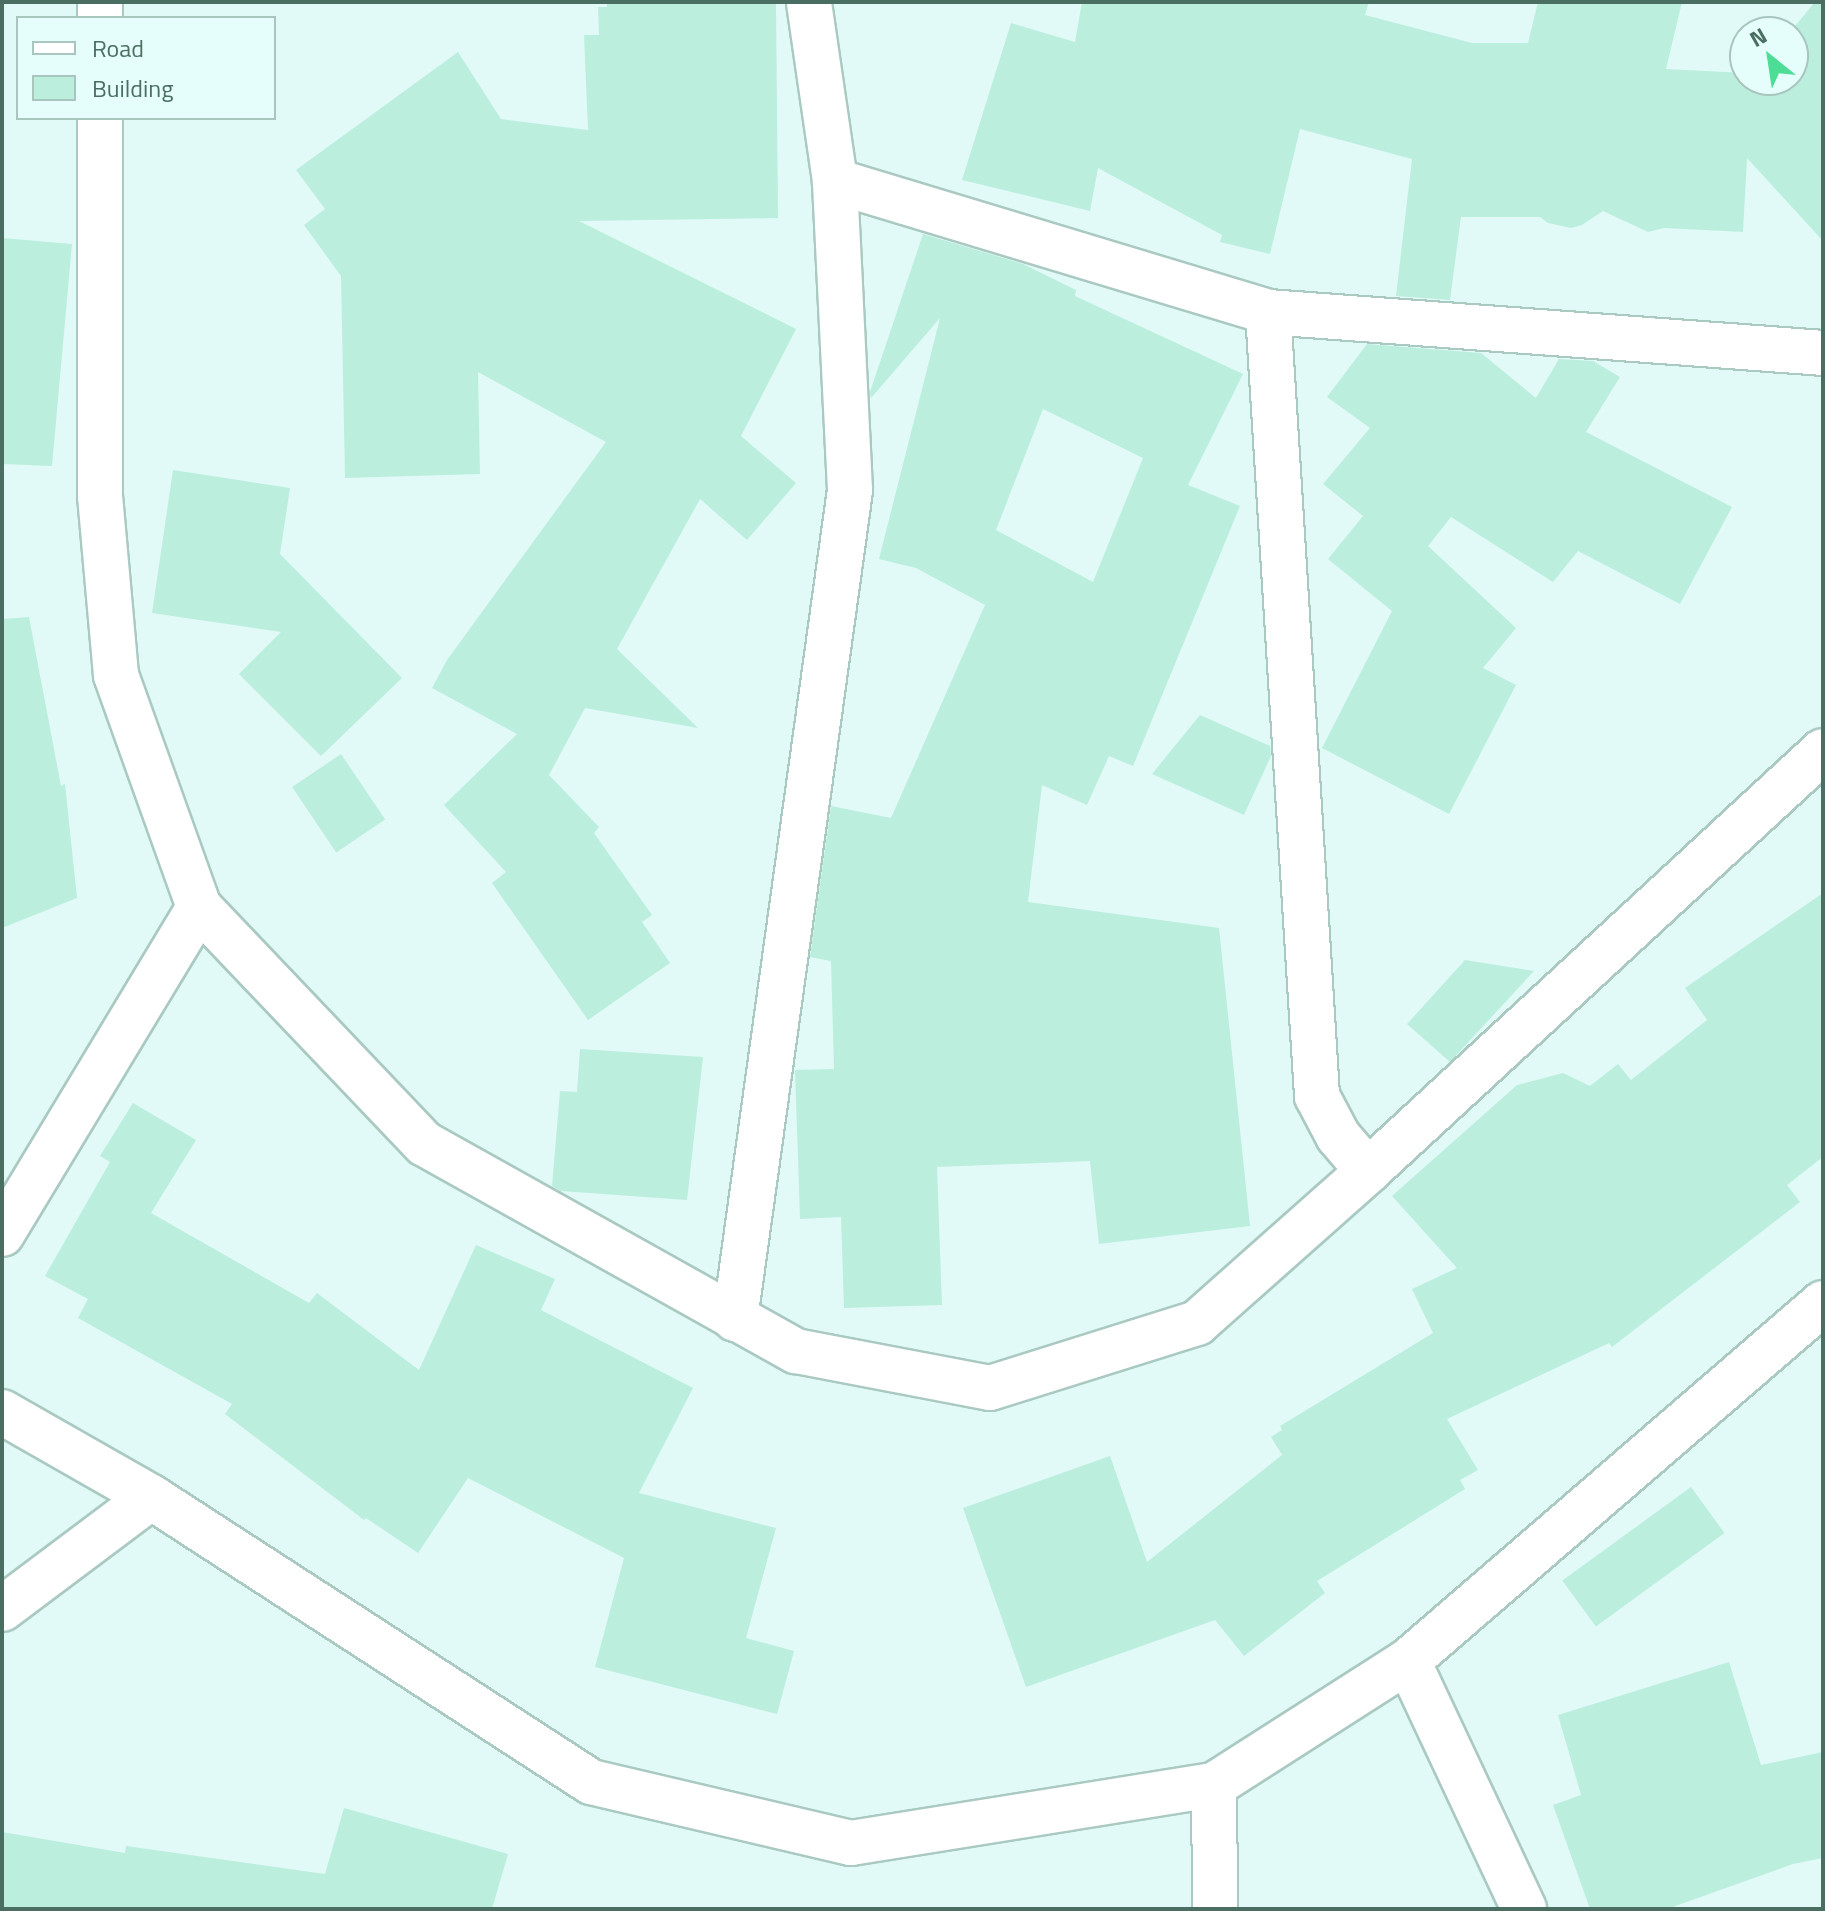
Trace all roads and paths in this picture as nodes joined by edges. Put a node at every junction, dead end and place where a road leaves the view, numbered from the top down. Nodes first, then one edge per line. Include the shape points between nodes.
1 (809, 2) edge
2 (100, 120) edge
3 (835, 181) junction
4 (1268, 312) junction
5 (1823, 353) edge
6 (1823, 751) edge
7 (199, 907) junction
8 (1368, 1171) junction
9 (2, 1234) edge
10 (1823, 1303) edge
11 (735, 1319) junction
12 (2, 1412) edge
13 (151, 1497) junction
14 (2, 1609) edge
15 (1408, 1661) junction
16 (1214, 1785) junction
17 (1215, 1909) edge
18 (1524, 1909) edge

1 - 3 street
2 - 7 street via 100,497 116,675
3 - 4 street
3 - 11 street via 850,490
4 - 5 street
4 - 8 street via 1317,1096 1338,1136
6 - 8 street
7 - 9 street
7 - 11 street via 425,1144
8 - 11 street via 1197,1323 990,1388 796,1351
10 - 15 street
12 - 13 street
13 - 14 street
13 - 16 street via 591,1782 851,1843
15 - 16 street
15 - 18 street
16 - 17 street

